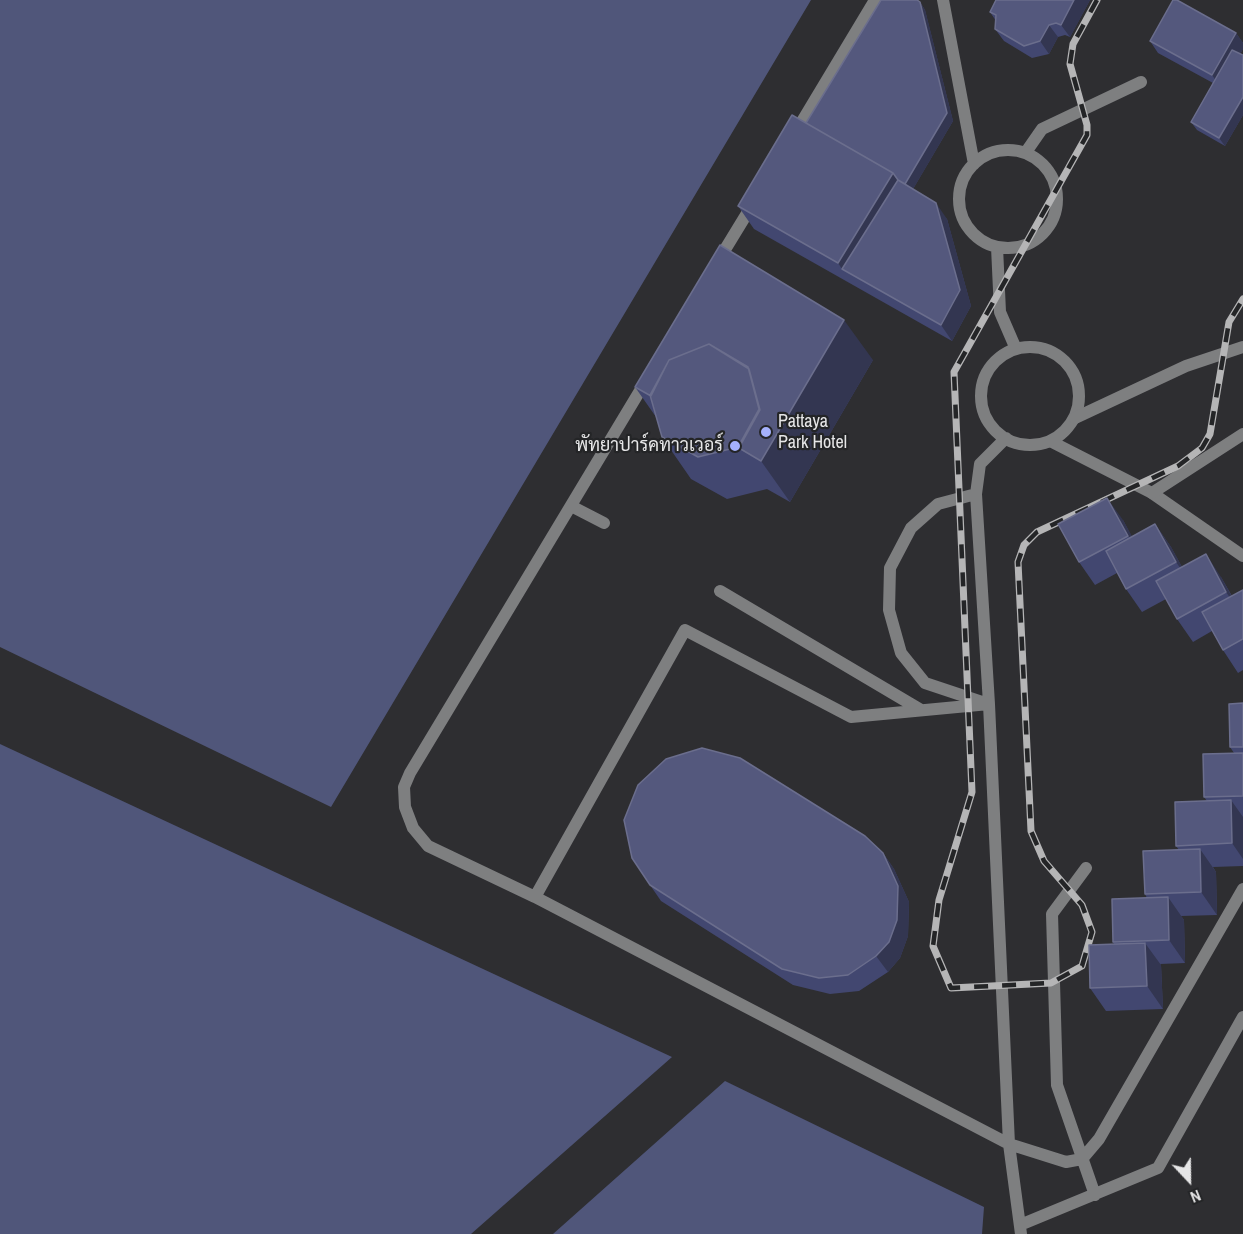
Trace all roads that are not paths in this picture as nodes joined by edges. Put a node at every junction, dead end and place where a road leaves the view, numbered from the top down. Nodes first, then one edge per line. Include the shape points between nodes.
1 (875, 0) edge
2 (943, 0) edge
3 (1141, 82) dead end
4 (790, 142) edge
5 (1026, 152) junction
6 (974, 164) junction
7 (759, 192) edge
8 (997, 247) junction
9 (711, 273) edge
10 (1243, 347) edge
11 (1016, 349) junction
12 (656, 364) edge
13 (1075, 418) junction
14 (1243, 434) edge
15 (1006, 438) junction
16 (1050, 441) junction
17 (976, 494) junction
18 (1152, 494) junction
19 (571, 506) junction
20 (604, 524) dead end
21 (1243, 555) edge
22 (720, 591) dead end
23 (989, 704) junction
24 (921, 710) junction
25 (1086, 868) dead end
26 (1243, 889) edge
27 (535, 897) junction
28 (1243, 1017) edge
29 (1009, 1144) junction
30 (1082, 1159) junction
31 (1095, 1195) junction
32 (1020, 1229) edge

1 - 4 street
2 - 6 street
3 - 5 street via 1042,129
5 - 6 street via 993,153
5 - 8 street via 1043,164 1052,177 1057,198 1052,222 1028,244 1011,249
6 - 8 street via 964,178 959,207 974,235
7 - 9 street
8 - 11 street via 1000,312
10 - 13 street via 1186,366
11 - 13 street via 1052,351 1065,361 1080,395
11 - 15 street via 996,361 982,387 986,419
12 - 19 street
13 - 16 street
14 - 18 street
15 - 16 street via 1019,444
15 - 17 street via 980,464
16 - 18 street
17 - 23 street
17 - 23 street via 938,504 911,528 890,568 889,610 901,653 925,683
18 - 21 street
19 - 20 street
19 - 27 street via 404,787 405,807 413,828 428,846
22 - 24 street
23 - 24 street
23 - 29 street
24 - 27 street via 851,717 685,630
25 - 30 street via 1052,914 1057,1085
26 - 30 street via 1099,1139
27 - 29 street
28 - 31 street via 1158,1168
29 - 30 street via 1066,1162
29 - 32 street
30 - 31 street
31 - 32 street

